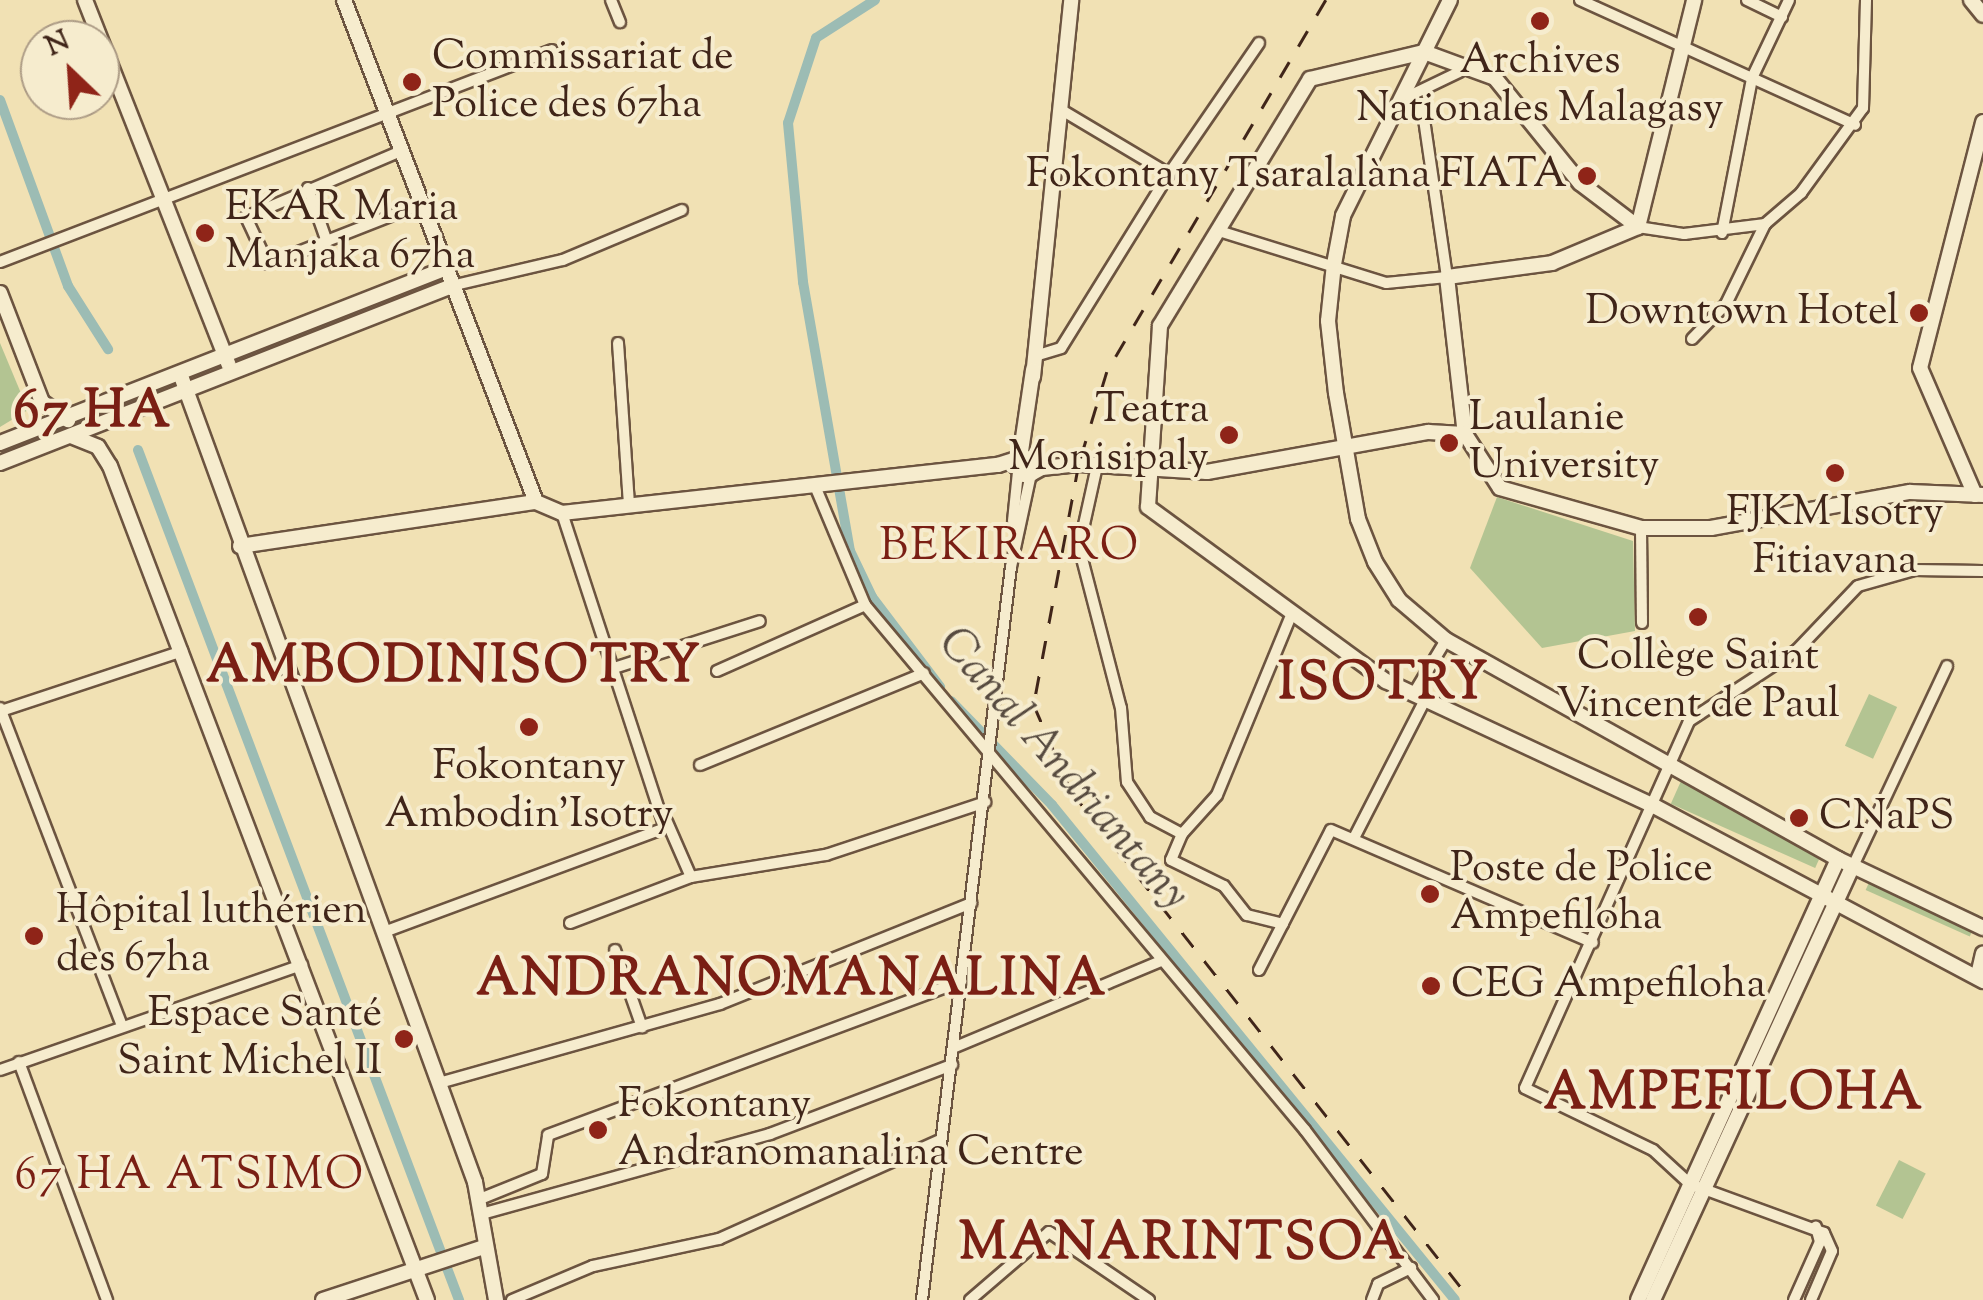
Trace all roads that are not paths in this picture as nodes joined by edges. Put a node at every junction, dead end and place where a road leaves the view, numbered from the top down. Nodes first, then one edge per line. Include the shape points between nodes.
1 (86, 0) edge
2 (344, 0) edge
3 (611, 0) edge
4 (1450, 0) edge
5 (1580, 0) edge
6 (1694, 0) edge
7 (1748, 0) edge
8 (1789, 0) edge
9 (1866, 0) edge
10 (1971, 0) edge
11 (1070, 7) edge
12 (1983, 15) edge
13 (1782, 17) junction
14 (620, 22) dead end
15 (1259, 42) dead end
16 (1677, 45) junction
17 (552, 50) dead end
18 (1424, 52) junction
19 (1459, 72) junction
20 (1752, 78) junction
21 (1405, 98) junction
22 (1060, 108) junction
23 (390, 118) junction
24 (1983, 122) edge
25 (1855, 124) junction
26 (401, 151) junction
27 (1170, 174) junction
28 (308, 188) junction
29 (166, 204) junction
30 (421, 204) junction
31 (682, 210) dead end
32 (1765, 224) junction
33 (1638, 226) junction
34 (1219, 231) junction
35 (1722, 233) junction
36 (326, 242) junction
37 (0, 262) edge
38 (1334, 264) junction
39 (444, 268) junction
40 (1447, 278) junction
41 (452, 286) junction
42 (0, 293) edge
43 (1692, 339) dead end
44 (618, 344) dead end
45 (1034, 363) junction
46 (229, 364) junction
47 (183, 382) junction
48 (42, 402) junction
49 (66, 419) junction
50 (31, 432) junction
51 (1465, 434) junction
52 (72, 436) junction
53 (0, 443) edge
54 (1346, 445) junction
55 (0, 462) edge
56 (1026, 466) junction
57 (1097, 466) junction
58 (1149, 474) junction
59 (814, 486) junction
60 (1979, 495) edge
61 (536, 502) junction
62 (629, 504) junction
63 (562, 513) junction
64 (1641, 528) junction
65 (240, 546) junction
66 (1983, 571) edge
67 (865, 605) junction
68 (1290, 618) junction
69 (760, 620) dead end
70 (1642, 623) dead end
71 (1446, 640) junction
72 (182, 651) junction
73 (1948, 666) dead end
74 (614, 668) junction
75 (717, 672) dead end
76 (924, 673) junction
77 (1420, 695) junction
78 (1, 710) edge
79 (990, 748) junction
80 (700, 765) dead end
81 (1667, 766) junction
82 (985, 802) junction
83 (1654, 806) junction
84 (667, 821) junction
85 (1182, 834) junction
86 (1354, 838) junction
87 (1845, 862) junction
88 (692, 877) junction
89 (1816, 894) junction
90 (971, 903) junction
91 (1836, 904) junction
92 (570, 923) dead end
93 (1283, 924) junction
94 (1983, 928) edge
95 (384, 932) junction
96 (1592, 943) junction
97 (615, 950) dead end
98 (1983, 954) edge
99 (1161, 961) junction
100 (302, 965) junction
101 (1259, 970) dead end
102 (1980, 978) edge
103 (961, 981) junction
104 (121, 1024) junction
105 (642, 1027) junction
106 (953, 1048) junction
107 (18, 1062) junction
108 (952, 1064) junction
109 (0, 1070) edge
110 (439, 1083) junction
111 (940, 1140) junction
112 (1697, 1187) junction
113 (483, 1206) junction
114 (1815, 1226) junction
115 (485, 1254) junction
116 (1411, 1268) junction
117 (420, 1270) junction
118 (108, 1300) edge
119 (322, 1300) edge
120 (338, 1300) edge
121 (426, 1300) edge
122 (496, 1300) edge
123 (512, 1300) edge
124 (922, 1300) edge
125 (970, 1300) edge
126 (1149, 1300) edge
127 (1372, 1300) edge
128 (1433, 1300) edge
129 (1638, 1300) edge
130 (1652, 1300) edge
131 (1794, 1300) edge
132 (1811, 1300) edge

1 - 29 street
2 - 23 street
3 - 14 street
4 - 18 street
5 - 16 street
6 - 16 street
7 - 13 street
8 - 13 street
9 - 25 street via 1871,64
10 - 12 street
11 - 22 street
13 - 20 street
15 - 27 street
16 - 20 street
16 - 33 street
17 - 23 street
18 - 19 street
18 - 21 street
18 - 34 street via 1310,79
19 - 21 street
19 - 33 street via 1494,78 1580,183
20 - 25 street
20 - 35 street
21 - 38 street via 1343,216
21 - 40 street via 1422,106
22 - 27 street
22 - 45 street
23 - 26 street
23 - 29 street
24 - 60 street via 1920,368
25 - 32 street
26 - 28 street
26 - 30 street
27 - 45 street via 1061,348
28 - 36 street
28 - 36 street via 246,217 266,264
29 - 37 street
29 - 46 street
30 - 36 street
30 - 39 street
31 - 41 street via 562,260
32 - 35 street
32 - 43 street via 1726,304
33 - 35 street
33 - 40 street via 1552,263
34 - 38 street
34 - 58 street via 1160,326
38 - 40 street via 1386,283
38 - 54 street via 1328,326
39 - 41 street
39 - 46 street
40 - 51 street
41 - 46 street
41 - 61 street
42 - 48 street
44 - 62 street
45 - 56 street
46 - 47 street
47 - 49 street
47 - 52 street
47 - 65 street
48 - 49 street
48 - 50 street
49 - 50 street
49 - 52 street
50 - 53 street
51 - 54 street
51 - 64 street via 1493,481 1516,498
52 - 55 street
52 - 72 street via 98,447 110,466
54 - 58 street
54 - 71 street via 1376,562 1399,600
56 - 57 street
56 - 59 street
56 - 79 street
57 - 58 street
57 - 85 street via 1079,546 1121,708 1127,782 1150,816
58 - 68 street via 1151,512
59 - 62 street
59 - 67 street
60 - 64 street via 1910,492 1711,528
61 - 63 street
61 - 65 street
62 - 63 street
63 - 74 street
64 - 70 street
65 - 95 street
66 - 81 street via 1914,570 1858,586 1797,650 1690,721
67 - 75 street
67 - 76 street
68 - 77 street
68 - 85 street via 1217,795
69 - 74 street
71 - 77 street
71 - 81 street
72 - 78 street
72 - 100 street
73 - 87 street
74 - 84 street
76 - 79 street
76 - 80 street
77 - 83 street
77 - 86 street
78 - 104 street
79 - 82 street
79 - 99 street
81 - 83 street
81 - 87 street
82 - 88 street via 826,856
82 - 90 street
83 - 89 street
83 - 96 street
84 - 88 street
84 - 95 street via 662,834
85 - 93 street via 1170,860 1224,886 1247,915
86 - 93 street via 1331,830
86 - 96 street
87 - 89 street
87 - 91 street
87 - 94 street
88 - 92 street
89 - 91 street
89 - 112 street
90 - 103 street
90 - 105 street
91 - 102 street
91 - 112 street
93 - 101 street
95 - 110 street
96 - 112 street via 1528,1082 1536,1097 1653,1150
97 - 105 street
98 - 102 street
99 - 106 street
99 - 116 street
100 - 104 street
100 - 117 street
103 - 106 street
103 - 113 street via 548,1135 542,1174
104 - 107 street
105 - 110 street
106 - 108 street
107 - 109 street
107 - 118 street
108 - 111 street
108 - 113 street via 770,1134
110 - 113 street
111 - 123 street via 719,1239 592,1266
111 - 124 street
112 - 114 street
112 - 129 street
112 - 130 street
113 - 115 street
114 - 131 street via 1820,1242
114 - 132 street via 1832,1252
115 - 117 street
115 - 122 street
116 - 127 street via 1378,1284
116 - 128 street
117 - 119 street
117 - 120 street
117 - 121 street
125 - 126 street via 1049,1232

